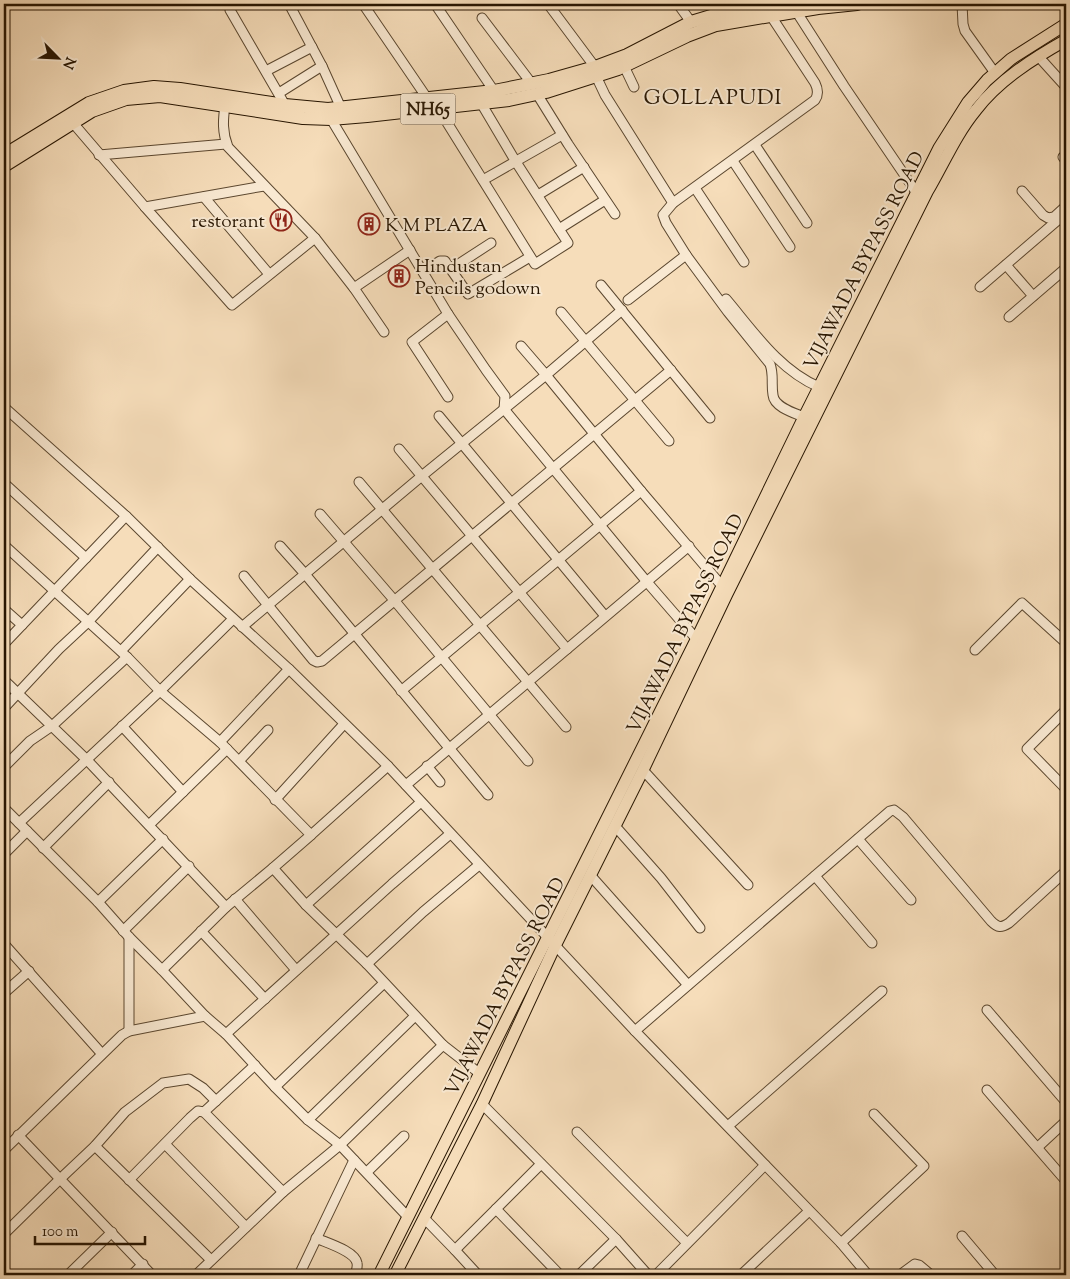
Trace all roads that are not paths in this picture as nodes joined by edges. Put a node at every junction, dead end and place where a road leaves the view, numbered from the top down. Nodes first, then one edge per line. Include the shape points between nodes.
1 (289, 4) edge
2 (363, 4) edge
3 (436, 4) edge
4 (548, 4) edge
5 (678, 4) edge
6 (857, 4) edge
7 (962, 4) edge
8 (744, 6) edge
9 (230, 10) dead end
10 (774, 10) edge
11 (796, 11) junction
12 (482, 18) dead end
13 (692, 22) junction
14 (1066, 24) edge
15 (1066, 40) edge
16 (312, 47) junction
17 (1038, 56) junction
18 (322, 66) junction
19 (624, 66) junction
20 (266, 70) junction
21 (595, 72) junction
22 (995, 72) junction
23 (634, 87) dead end
24 (1066, 87) edge
25 (534, 89) junction
26 (494, 91) junction
27 (278, 92) junction
28 (427, 98) junction
29 (481, 103) junction
30 (225, 105) junction
31 (285, 105) junction
32 (341, 108) junction
33 (438, 108) junction
34 (331, 119) junction
35 (73, 123) junction
36 (562, 135) junction
37 (226, 144) junction
38 (755, 145) junction
39 (5, 153) edge
40 (99, 155) junction
41 (733, 161) junction
42 (516, 162) junction
43 (4, 166) edge
44 (584, 167) junction
45 (483, 180) junction
46 (264, 186) junction
47 (695, 188) junction
48 (1022, 191) dead end
49 (916, 192) junction
50 (538, 195) junction
51 (204, 197) junction
52 (605, 200) junction
53 (672, 204) junction
54 (1066, 206) edge
55 (145, 207) junction
56 (1066, 213) edge
57 (615, 214) dead end
58 (806, 223) dead end
59 (559, 229) junction
60 (315, 238) junction
61 (491, 243) dead end
62 (790, 246) dead end
63 (410, 250) junction
64 (686, 255) junction
65 (530, 256) junction
66 (744, 262) dead end
67 (1006, 265) junction
68 (1066, 268) edge
69 (451, 269) junction
70 (424, 271) junction
71 (269, 274) junction
72 (601, 285) dead end
73 (980, 287) dead end
74 (354, 288) junction
75 (1032, 296) junction
76 (726, 299) dead end
77 (628, 300) dead end
78 (622, 310) junction
79 (561, 312) dead end
80 (448, 314) junction
81 (1008, 317) dead end
82 (384, 332) dead end
83 (585, 342) junction
84 (522, 346) dead end
85 (671, 370) junction
86 (546, 375) junction
87 (819, 387) junction
88 (448, 397) dead end
89 (634, 400) junction
90 (504, 409) junction
91 (6, 413) edge
92 (439, 416) dead end
93 (710, 418) dead end
94 (804, 418) junction
95 (594, 434) junction
96 (669, 441) dead end
97 (462, 443) junction
98 (399, 449) dead end
99 (553, 468) junction
100 (423, 475) junction
101 (360, 482) dead end
102 (4, 483) edge
103 (641, 491) junction
104 (511, 504) junction
105 (382, 509) junction
106 (320, 514) dead end
107 (126, 516) junction
108 (600, 525) junction
109 (472, 536) junction
110 (344, 542) junction
111 (4, 545) edge
112 (280, 546) dead end
113 (689, 546) junction
114 (158, 548) junction
115 (86, 558) junction
116 (558, 560) junction
117 (431, 569) junction
118 (305, 574) junction
119 (244, 576) dead end
120 (190, 578) junction
121 (647, 582) junction
122 (722, 586) junction
123 (55, 591) junction
124 (520, 592) junction
125 (394, 600) junction
126 (268, 606) junction
127 (4, 609) edge
128 (605, 616) junction
129 (233, 618) junction
130 (88, 622) junction
131 (22, 625) junction
132 (480, 625) junction
133 (242, 627) junction
134 (354, 634) junction
135 (699, 643) junction
136 (1066, 643) edge
137 (4, 644) edge
138 (567, 649) junction
139 (975, 650) dead end
140 (124, 654) junction
141 (441, 657) junction
142 (288, 670) junction
143 (4, 680) edge
144 (528, 682) junction
145 (401, 690) junction
146 (160, 691) junction
147 (17, 693) junction
148 (4, 708) edge
149 (1066, 710) edge
150 (489, 714) junction
151 (344, 724) junction
152 (52, 726) junction
153 (122, 726) junction
154 (566, 726) dead end
155 (268, 730) dead end
156 (220, 742) junction
157 (449, 748) junction
158 (227, 749) junction
159 (87, 760) junction
160 (239, 761) junction
161 (528, 762) dead end
162 (388, 766) junction
163 (427, 766) junction
164 (4, 767) edge
165 (643, 770) junction
166 (108, 782) junction
167 (440, 782) dead end
168 (406, 785) junction
169 (1066, 789) edge
170 (183, 792) junction
171 (488, 795) dead end
172 (275, 800) junction
173 (421, 802) junction
174 (4, 808) edge
175 (19, 823) junction
176 (149, 825) junction
177 (615, 826) junction
178 (27, 832) junction
179 (450, 834) junction
180 (311, 835) junction
181 (163, 839) junction
182 (858, 839) junction
183 (43, 848) junction
184 (4, 854) edge
185 (479, 865) junction
186 (189, 866) junction
187 (273, 868) junction
188 (1066, 871) edge
189 (591, 876) junction
190 (815, 876) junction
191 (748, 884) dead end
192 (235, 899) junction
193 (911, 900) dead end
194 (98, 902) junction
195 (306, 904) junction
196 (226, 907) junction
197 (700, 928) dead end
198 (201, 931) junction
199 (126, 934) junction
200 (336, 934) junction
201 (552, 942) junction
202 (872, 943) dead end
203 (4, 944) edge
204 (367, 964) junction
205 (162, 970) junction
206 (296, 970) junction
207 (29, 971) junction
208 (384, 983) junction
209 (688, 985) junction
210 (882, 991) dead end
211 (4, 993) edge
212 (264, 999) junction
213 (987, 1010) dead end
214 (205, 1016) junction
215 (415, 1016) junction
216 (129, 1031) junction
217 (635, 1031) junction
218 (226, 1034) junction
219 (443, 1045) junction
220 (102, 1054) junction
221 (254, 1065) junction
222 (479, 1073) junction
223 (275, 1087) junction
224 (987, 1090) dead end
225 (216, 1101) junction
226 (1066, 1102) edge
227 (482, 1104) junction
228 (204, 1112) junction
229 (874, 1114) dead end
230 (308, 1120) junction
231 (1066, 1121) edge
232 (728, 1126) junction
233 (576, 1132) dead end
234 (18, 1135) junction
235 (404, 1136) dead end
236 (165, 1144) junction
237 (340, 1145) junction
238 (95, 1146) junction
239 (1038, 1147) junction
240 (4, 1150) edge
241 (354, 1160) junction
242 (541, 1164) junction
243 (764, 1165) junction
244 (367, 1172) junction
245 (60, 1179) junction
246 (129, 1180) junction
247 (1066, 1181) edge
248 (283, 1192) junction
249 (496, 1209) junction
250 (809, 1211) junction
251 (408, 1217) junction
252 (424, 1218) junction
253 (246, 1227) junction
254 (112, 1232) junction
255 (4, 1234) edge
256 (962, 1236) dead end
257 (316, 1238) junction
258 (616, 1238) junction
259 (841, 1243) junction
260 (687, 1244) junction
261 (455, 1250) junction
262 (211, 1260) junction
263 (143, 1264) junction
264 (68, 1275) edge
265 (132, 1275) edge
266 (152, 1275) edge
267 (196, 1275) edge
268 (298, 1275) edge
269 (355, 1275) edge
270 (379, 1275) edge
271 (395, 1275) edge
272 (478, 1275) edge
273 (560, 1275) edge
274 (579, 1275) edge
275 (648, 1275) edge
276 (656, 1275) edge
277 (741, 1275) edge
278 (868, 1275) edge
279 (900, 1275) edge
280 (931, 1275) edge
281 (995, 1275) edge

1 - 16 street
2 - 28 street
3 - 26 street
4 - 21 street
5 - 13 street
6 - 11 highway, NH65
7 - 22 street via 965,32
8 - 10 highway, NH65
8 - 13 highway, NH65
9 - 20 street
10 - 11 highway, NH65
10 - 19 highway, NH65 via 687,36
10 - 38 street via 815,83 818,95
11 - 49 street
12 - 25 street
13 - 21 highway, NH65
14 - 22 main road, VIJAWADA BYPASS ROAD
15 - 17 main road, VIJAWADA BYPASS ROAD
16 - 18 street
16 - 20 street
17 - 24 street
17 - 135 main road, VIJAWADA BYPASS ROAD via 994,90 962,129
18 - 27 street
18 - 32 street
19 - 21 highway, NH65
19 - 23 street
20 - 27 street
21 - 25 highway, NH65
21 - 53 street via 605,95
22 - 49 main road, VIJAWADA BYPASS ROAD via 955,121
25 - 26 highway, NH65
25 - 29 highway, NH65
25 - 36 street
26 - 28 highway, NH65
27 - 31 street
28 - 32 highway, NH65
29 - 33 highway, NH65
29 - 42 street
30 - 34 highway, NH65 via 303,118
30 - 35 highway, NH65 via 160,96 142,97 110,103
30 - 37 street via 222,120
31 - 32 highway, NH65
31 - 39 highway, NH65 via 180,89 139,88 107,95 90,103
33 - 34 highway, NH65
33 - 45 street
34 - 63 street
35 - 40 street
35 - 43 highway, NH65
36 - 42 street
36 - 44 street
37 - 40 street
37 - 46 street
38 - 41 street
38 - 58 street
40 - 55 street
41 - 47 street
41 - 62 street
42 - 45 street
42 - 50 street
44 - 50 street
44 - 52 street
45 - 65 street
46 - 51 street
46 - 60 street
47 - 53 street
47 - 66 street
48 - 54 street via 1048,218
49 - 87 main road, VIJAWADA BYPASS ROAD
50 - 59 street
51 - 55 street
51 - 71 street
52 - 57 street
52 - 59 street
53 - 64 street via 665,211 664,219
55 - 71 street via 232,305
56 - 67 street
59 - 65 street via 568,242 535,264
60 - 71 street
60 - 74 street
61 - 69 street
63 - 70 street
63 - 74 street
64 - 77 street
64 - 94 street via 770,364 772,396 776,402
65 - 69 street via 468,294
67 - 73 street
67 - 75 street
68 - 75 street
69 - 70 street via 443,260
70 - 80 street
72 - 78 street
74 - 82 street
75 - 81 street
76 - 87 street via 782,364 806,382
78 - 83 street
78 - 85 street
79 - 83 street
80 - 88 street via 412,342
80 - 90 street via 505,396
83 - 86 street
83 - 89 street
84 - 86 street
85 - 89 street
85 - 93 street
86 - 90 street
86 - 95 street
87 - 94 main road, VIJAWADA BYPASS ROAD
89 - 95 street
89 - 96 street
90 - 97 street
90 - 99 street
91 - 107 street
92 - 97 street
94 - 122 main road, VIJAWADA BYPASS ROAD
95 - 99 street
95 - 103 street
97 - 100 street
97 - 104 street
98 - 100 street
99 - 104 street
99 - 108 street
100 - 105 street
100 - 109 street
101 - 105 street
102 - 115 street
103 - 108 street
103 - 113 street
104 - 109 street
104 - 116 street
105 - 110 street
105 - 117 street
106 - 110 street
107 - 114 street
107 - 115 street
108 - 116 street
108 - 121 street
109 - 117 street
109 - 124 street
110 - 118 street
110 - 125 street
111 - 123 street
112 - 118 street
113 - 121 street
113 - 122 street
114 - 120 street
114 - 130 street
115 - 123 street
116 - 124 street
116 - 128 street
117 - 125 street
117 - 132 street
118 - 126 street
118 - 134 street
119 - 126 street
120 - 129 street
120 - 140 street
121 - 128 street
121 - 135 street
122 - 135 main road, VIJAWADA BYPASS ROAD
123 - 130 street
123 - 131 street
124 - 132 street
124 - 138 street
125 - 134 street
125 - 141 street
126 - 133 street
126 - 134 street via 317,662
127 - 131 street
128 - 138 street
129 - 133 street
129 - 146 street
130 - 140 street
130 - 147 street
131 - 137 street
132 - 141 street
132 - 144 street
133 - 142 street
134 - 145 street
135 - 165 main road, VIJAWADA BYPASS ROAD
135 - 201 main road, VIJAWADA BYPASS ROAD
136 - 139 street via 1022,603
138 - 144 street
140 - 146 street
140 - 152 street
141 - 145 street
141 - 150 street
142 - 151 street
142 - 156 street
143 - 147 street
144 - 150 street
144 - 154 street
145 - 157 street
146 - 153 street
146 - 156 street
147 - 148 street
147 - 152 street
149 - 169 street via 1027,749
150 - 157 street
150 - 161 street
151 - 162 street
151 - 172 street
152 - 159 street
152 - 164 street via 30,741
153 - 159 street
153 - 170 street
155 - 160 street
156 - 158 street
157 - 163 street
157 - 171 street
158 - 160 street
158 - 170 street
159 - 166 street
159 - 175 street
160 - 172 street
162 - 168 street
162 - 180 street
163 - 167 street
163 - 168 street
165 - 177 main road, VIJAWADA BYPASS ROAD
165 - 191 street
166 - 176 street
166 - 183 street
168 - 173 street
170 - 176 street
172 - 180 street
173 - 179 street
173 - 195 street
174 - 175 street
175 - 178 street
176 - 181 street
177 - 189 main road, VIJAWADA BYPASS ROAD
177 - 197 street
178 - 183 street
178 - 184 street
179 - 185 street
179 - 200 street
180 - 187 street
181 - 186 street
181 - 194 street
182 - 188 street via 890,811 898,812 991,921 1003,928
182 - 190 street
182 - 193 street
183 - 194 street
185 - 201 street
185 - 204 street
186 - 196 street
186 - 199 street
187 - 192 street
187 - 195 street
189 - 201 main road, VIJAWADA BYPASS ROAD
189 - 209 street
190 - 202 street
190 - 209 street
192 - 196 street
192 - 206 street
194 - 199 street
195 - 200 street
196 - 198 street
198 - 205 street
198 - 212 street
199 - 205 street
199 - 216 street
200 - 204 street
200 - 206 street
201 - 217 street
201 - 222 main road, VIJAWADA BYPASS ROAD
201 - 227 main road, VIJAWADA BYPASS ROAD
203 - 207 street
204 - 208 street
205 - 214 street
206 - 212 street
207 - 211 street
207 - 220 street
208 - 215 street
208 - 223 street
209 - 217 street
210 - 232 street
212 - 218 street
213 - 226 street
214 - 216 street
214 - 218 street
215 - 219 street
215 - 230 street
216 - 220 street
217 - 232 street
218 - 221 street
219 - 222 street
219 - 237 street
220 - 234 street
221 - 223 street
221 - 225 street
222 - 251 main road, VIJAWADA BYPASS ROAD
223 - 230 street
224 - 239 street
225 - 228 street
225 - 238 street via 189,1079 163,1083 125,1112
227 - 242 street
227 - 252 main road, VIJAWADA BYPASS ROAD
228 - 236 street via 198,1111
228 - 248 street
229 - 259 street via 924,1166
230 - 237 street
231 - 239 street
232 - 243 street
233 - 260 street
234 - 240 street
234 - 245 street
235 - 244 street
236 - 246 street
236 - 253 street
237 - 241 street
237 - 248 street
238 - 245 street
238 - 246 street
239 - 247 street
241 - 244 street
241 - 257 street
242 - 249 street
242 - 258 street
243 - 250 street
243 - 260 street
244 - 251 street
245 - 254 street
245 - 255 street
246 - 262 street
248 - 253 street
249 - 261 street
249 - 273 street
250 - 259 street
250 - 277 street
251 - 270 main road, VIJAWADA BYPASS ROAD
252 - 261 street
252 - 271 main road, VIJAWADA BYPASS ROAD
253 - 262 street
254 - 263 street
254 - 264 street
256 - 281 street
257 - 268 street
257 - 269 street via 346,1250 354,1257 358,1267
258 - 274 street
258 - 275 street
259 - 278 street
260 - 276 street
261 - 272 street
262 - 267 street
263 - 265 street
263 - 266 street
279 - 280 street via 914,1264

